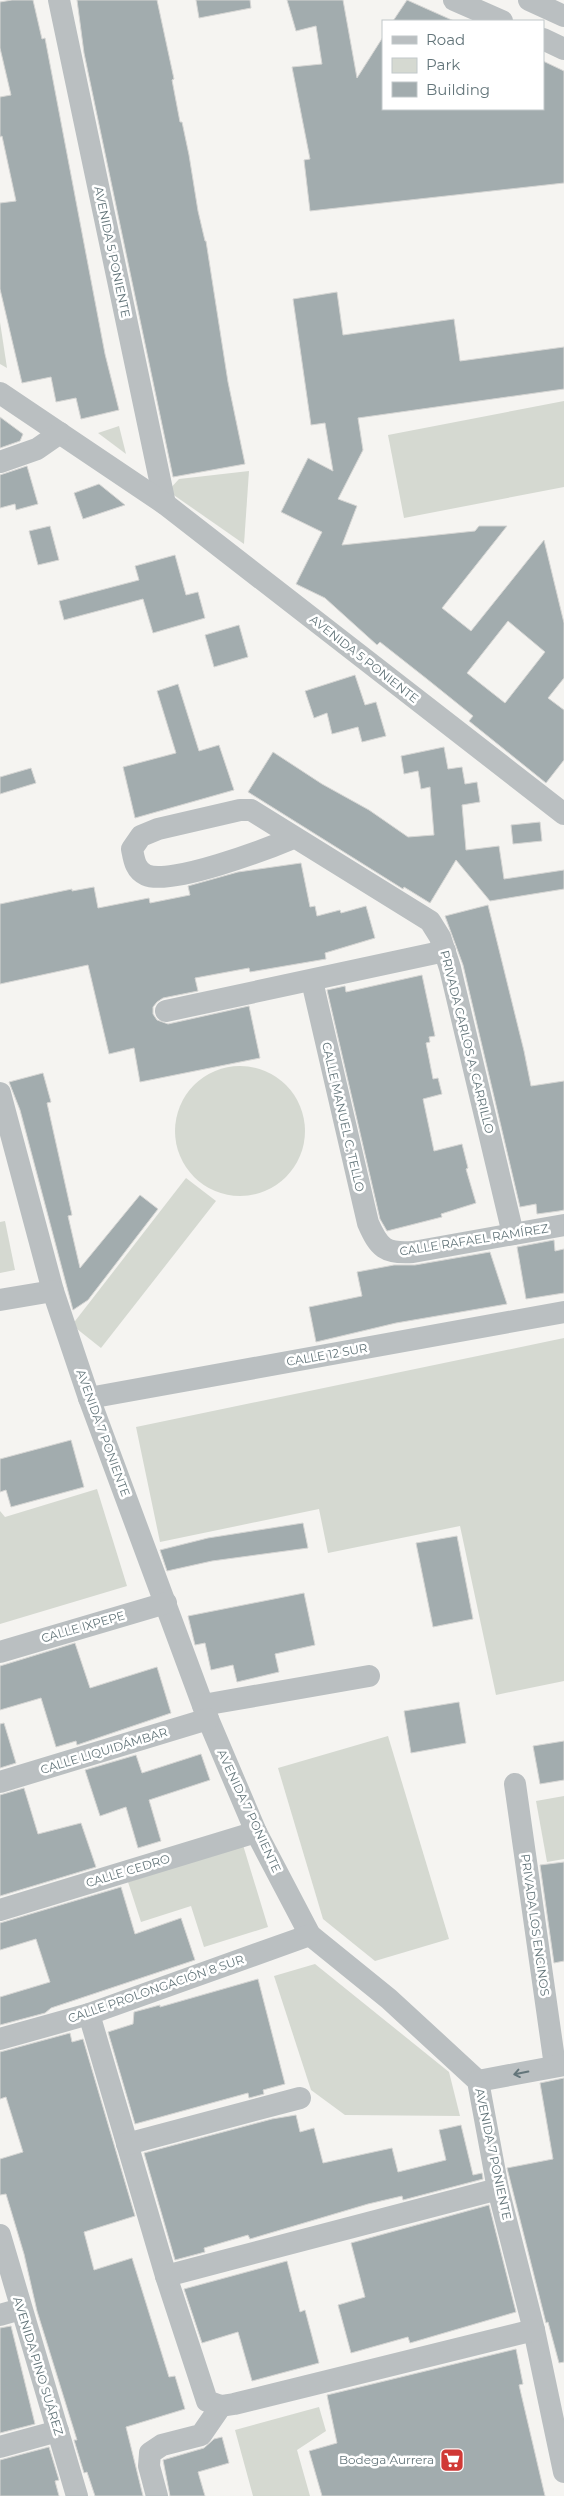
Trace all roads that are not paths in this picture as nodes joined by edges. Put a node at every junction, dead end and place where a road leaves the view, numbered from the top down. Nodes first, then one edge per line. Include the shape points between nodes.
1 (59, 0) edge
2 (454, 0) edge
3 (529, 0) edge
4 (564, 16) edge
5 (500, 20) edge
6 (544, 39) edge
7 (564, 49) edge
8 (0, 393) edge
9 (60, 433) junction
10 (0, 462) edge
11 (165, 504) junction
12 (564, 814) edge
13 (294, 838) junction
14 (445, 951) junction
15 (312, 981) junction
16 (166, 1011) dead end
17 (0, 1093) edge
18 (4, 1129) edge
19 (564, 1225) edge
20 (513, 1234) junction
21 (384, 1249) joint
22 (53, 1291) junction
23 (0, 1300) edge
24 (564, 1312) edge
25 (89, 1398) junction
26 (166, 1603) junction
27 (0, 1652) edge
28 (369, 1676) dead end
29 (205, 1712) junction
30 (0, 1782) edge
31 (516, 1784) dead end
32 (256, 1832) junction
33 (0, 1910) edge
34 (310, 1935) junction
35 (89, 2014) junction
36 (1, 2036) edge
37 (559, 2065) edge
38 (478, 2081) junction
39 (300, 2098) dead end
40 (127, 2144) junction
41 (498, 2189) junction
42 (0, 2235) edge
43 (166, 2276) junction
44 (10, 2312) edge
45 (534, 2330) junction
46 (221, 2406) junction
47 (58, 2431) junction
48 (0, 2447) edge
49 (564, 2472) edge
50 (77, 2496) edge
51 (157, 2496) edge

1 - 11 street, AVENIDA 5 PONIENTE
2 - 5 street
3 - 4 street
6 - 7 street
8 - 9 street, AVENIDA 5 PONIENTE
9 - 10 street via 37,449
9 - 11 street, AVENIDA 5 PONIENTE
11 - 12 street, AVENIDA 5 PONIENTE
13 - 13 street, PRIVADA CARLOS A. CARRILLO via 251,810 240,810 158,829 142,836 132,849 135,866 146,875 168,877 253,855
13 - 14 street, PRIVADA CARLOS A. CARRILLO via 430,922
14 - 15 street
14 - 20 street, PRIVADA CARLOS A. CARRILLO
15 - 16 street
15 - 21 street, CALLE MANUEL C. TELLO via 368,1223
17 - 18 street, AVENIDA 7 PONIENTE
18 - 22 street, AVENIDA 7 PONIENTE
19 - 20 street, CALLE RAFAEL RAMÍREZ
20 - 21 street, CALLE RAFAEL RAMÍREZ via 413,1252 396,1253
22 - 23 street
22 - 25 street, AVENIDA 7 PONIENTE
24 - 25 street, CALLE 12 SUR
25 - 26 street, AVENIDA 7 PONIENTE
26 - 27 street, CALLE IXPEPE
26 - 29 street, AVENIDA 7 PONIENTE
28 - 29 street, CALLE LIQUIDÁMBAR
29 - 30 street, CALLE LIQUIDÁMBAR
29 - 32 street, AVENIDA 7 PONIENTE
31 - 37 street, PRIVADA LOS ENCINOS
32 - 33 street, CALLE CEDRO
32 - 34 street, AVENIDA 7 PONIENTE
34 - 35 street, CALLE PROLONGACIÓN 8 SUR
34 - 38 street, AVENIDA 7 PONIENTE via 389,1999
35 - 36 street, CALLE PROLONGACIÓN 8 SUR
35 - 40 street
37 -> 38 street
38 - 41 street, AVENIDA 7 PONIENTE
39 - 40 street
40 - 43 street
41 - 43 street
41 - 45 street, AVENIDA 7 PONIENTE
42 - 44 street, AVENIDA PINO SUÁREZ
43 - 46 street via 203,2393 207,2401
44 - 47 street, AVENIDA PINO SUÁREZ
45 - 46 street
45 - 49 street, AVENIDA 7 PONIENTE
46 - 51 street via 201,2435 162,2444 150,2453 149,2466
47 - 48 street
47 - 50 street, AVENIDA PINO SUÁREZ

